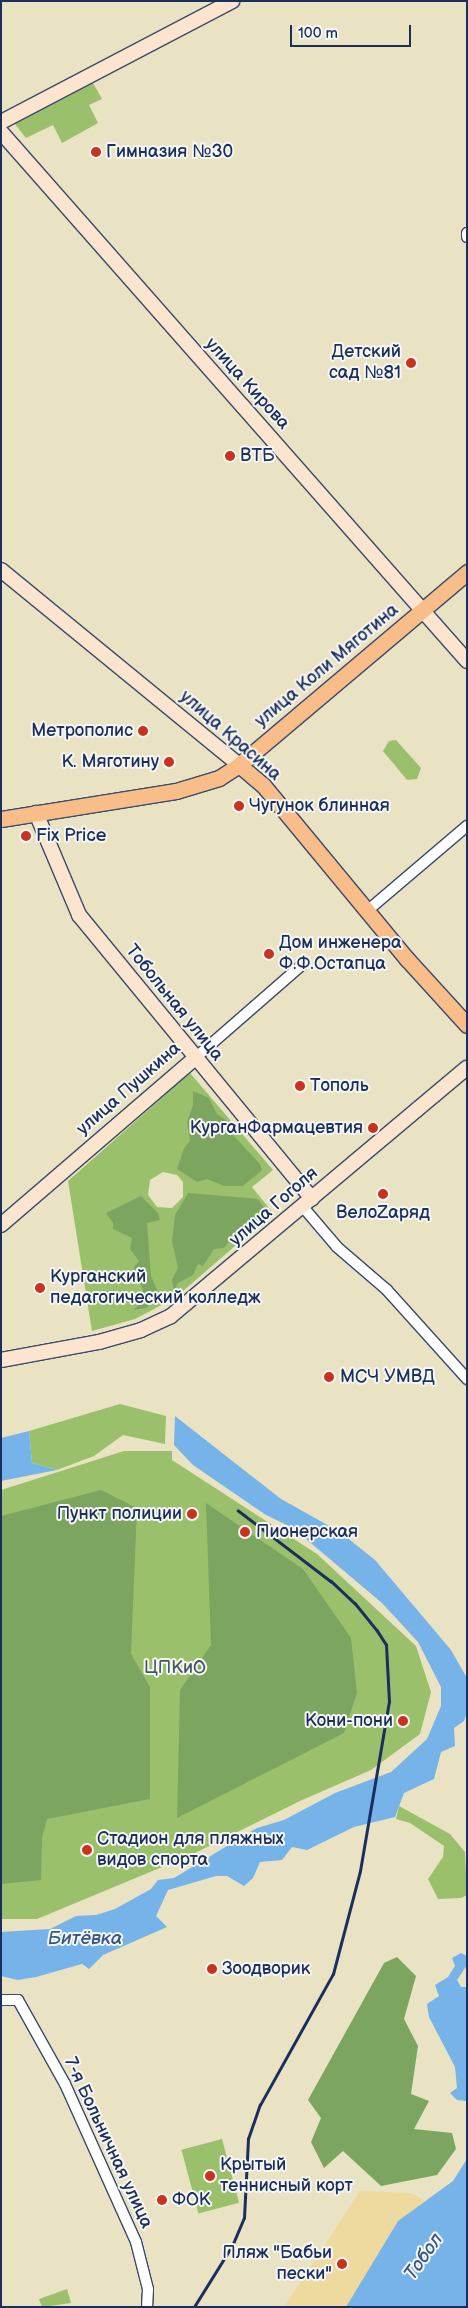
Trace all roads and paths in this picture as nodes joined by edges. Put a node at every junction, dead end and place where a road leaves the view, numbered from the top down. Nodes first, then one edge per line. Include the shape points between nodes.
1 (232, 1) edge
2 (1, 122) edge
3 (1, 132) edge
4 (1, 570) edge
5 (467, 572) edge
6 (422, 610) junction
7 (467, 660) edge
8 (239, 765) junction
9 (36, 814) junction
10 (1, 819) edge
11 (467, 826) edge
12 (367, 911) junction
13 (304, 963) dead end
14 (467, 1025) edge
15 (194, 1059) junction
16 (467, 1068) edge
17 (308, 1203) junction
18 (1, 1225) edge
19 (1, 1360) edge
20 (467, 1379) edge
21 (1, 2000) edge
22 (147, 2307) edge

1 - 2 street
3 - 6 street, улица Кирова
4 - 8 street, улица Красина
5 - 6 main road, улица Коли Мяготина
6 - 7 street, улица Кирова
6 - 8 main road, улица Коли Мяготина
8 - 9 main road, улица Коли Мяготина via 197,786
8 - 12 main road, улица Красина via 263,786
9 - 10 main road, улица Коли Мяготина
9 - 15 street, Тобольная улица via 79,915
11 - 12 street
12 - 14 main road, улица Красина
13 - 15 street, улица Пушкина
15 - 17 street, Тобольная улица
15 - 18 street, улица Пушкина
16 - 17 street, улица Гоголя
17 - 19 street, улица Гоголя via 171,1316 141,1330 99,1342
17 - 20 street, Тобольная улица via 337,1247 387,1290
21 - 22 street, 7-я Больничная улица via 18,2000 65,2084 136,2242 148,2289

